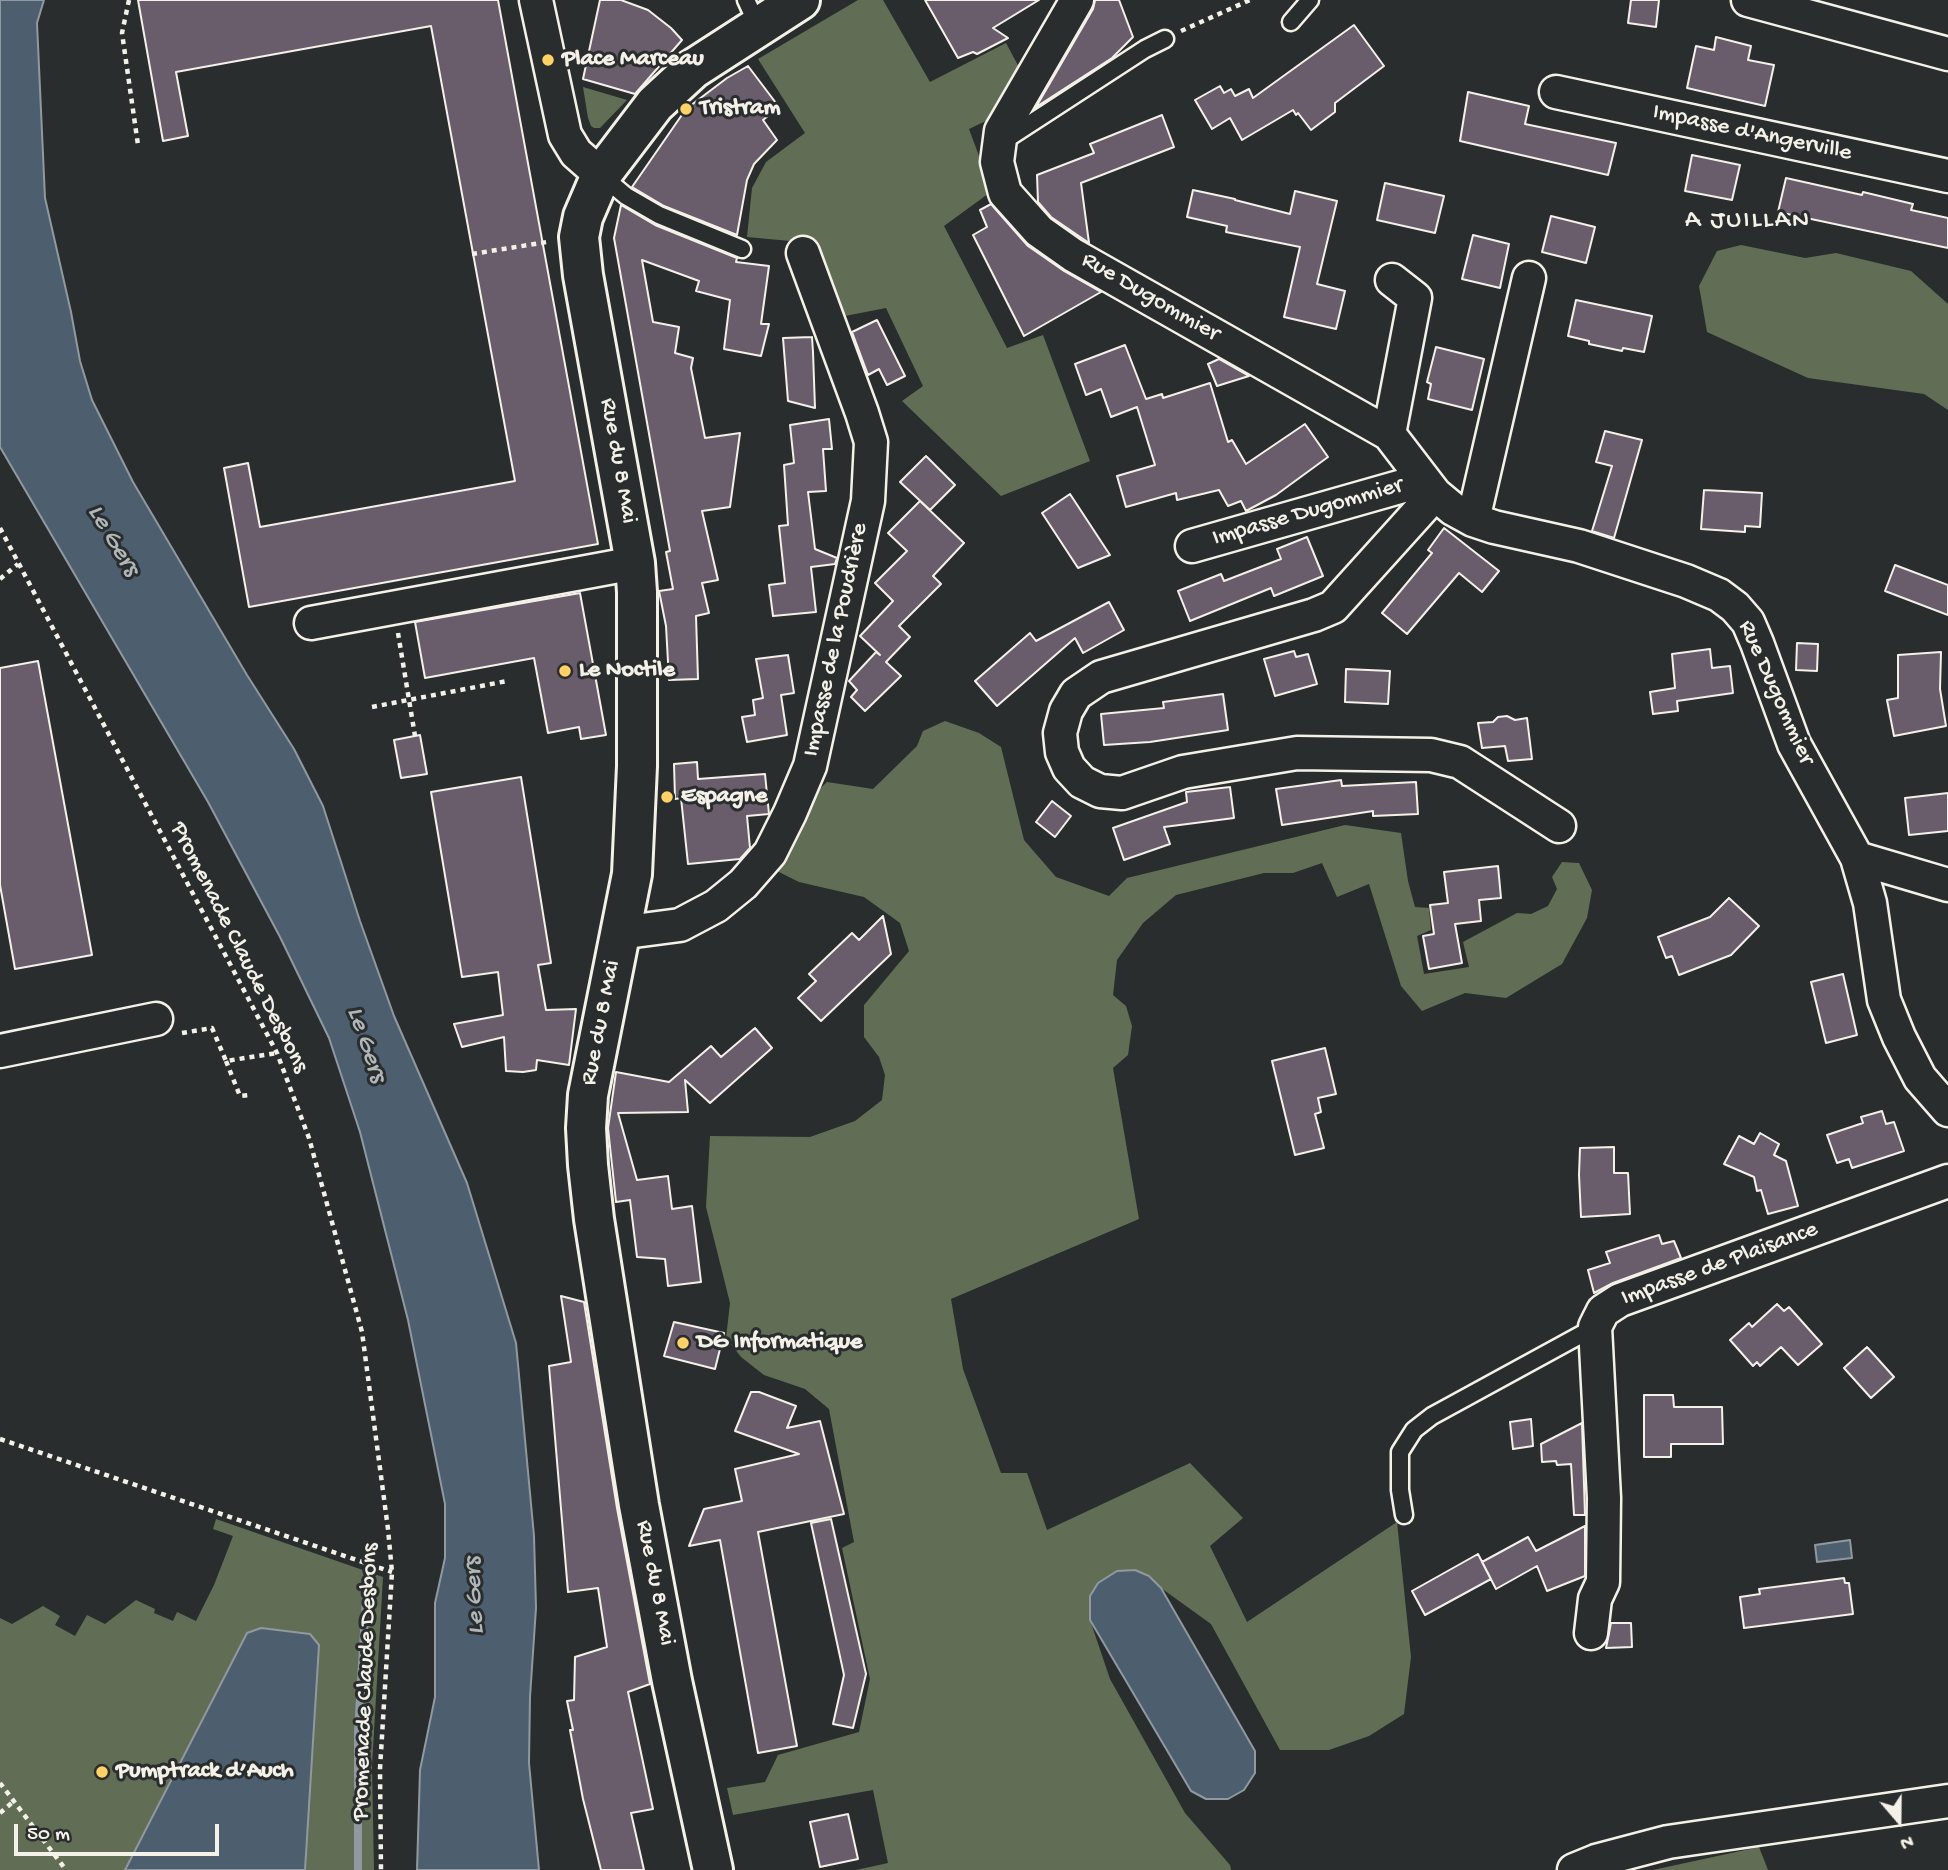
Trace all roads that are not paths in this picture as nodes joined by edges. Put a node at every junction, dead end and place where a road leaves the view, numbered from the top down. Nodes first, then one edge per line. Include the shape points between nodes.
1 (536, 0) edge
2 (800, 0) edge
3 (1077, 0) edge
4 (1310, 0) edge
5 (1748, 0) edge
6 (752, 13) edge
7 (1291, 22) dead end
8 (1165, 38) road end
9 (1948, 54) edge
10 (1556, 92) dead end
11 (998, 145) junction
12 (601, 175) junction
13 (1948, 176) edge
14 (742, 249) dead end
15 (803, 253) dead end
16 (1529, 278) dead end
17 (1392, 280) dead end
18 (1389, 434) junction
19 (1429, 487) junction
20 (1473, 520) junction
21 (1192, 547) dead end
22 (635, 563) junction
23 (311, 623) dead end
24 (1559, 826) dead end
25 (1857, 858) junction
26 (1948, 885) edge
27 (619, 933) junction
28 (156, 1019) dead end
29 (0, 1051) edge
30 (1948, 1110) edge
31 (1948, 1181) edge
32 (1595, 1327) junction
33 (1404, 1515) dead end
34 (1591, 1633) dead end
35 (1948, 1801) edge
36 (713, 1870) edge
37 (1574, 1870) edge

1 - 12 street via 565,135 576,153
2 - 6 street, Rue du 8 Mai
3 - 11 street, Rue Dugommier via 1001,131
4 - 7 lane
5 - 9 street
6 - 12 street, Rue du 8 Mai via 655,104
8 - 11 lane
10 - 13 street, Impasse d'Angerville
11 - 18 street, Rue Dugommier via 999,178 1005,193 1039,232
12 - 14 lane via 659,215
12 - 22 street, Rue du 8 Mai via 579,237
15 - 27 street, Impasse de la Poudrière via 871,442 867,500 810,766 770,853 743,884 716,906 680,925
16 - 20 street
17 - 18 street via 1415,298
18 - 19 street, Rue Dugommier
19 - 20 street, Rue Dugommier
19 - 21 street, Impasse Dugommier
19 - 24 street via 1333,607 1101,677 1076,694 1066,711 1060,733 1062,752 1082,782 1100,791 1122,793 1183,772 1297,753 1432,755 1460,762
20 - 25 street, Rue Dugommier via 1625,561 1719,595 1735,607 1748,622 1794,744
22 - 23 street
22 - 27 street, Rue du 8 Mai via 637,766 632,874
25 - 26 street
25 - 30 street, Rue Dugommier via 1870,903 1884,1000 1920,1078
27 - 36 street, Rue du 8 Mai via 588,1095 592,1201 639,1506
28 - 29 street
31 - 32 street, Impasse de Plaisance via 1620,1300 1602,1311
32 - 33 lane via 1414,1430 1400,1452
32 - 34 street, Impasse de Plaisance via 1604,1498 1603,1583 1595,1599
35 - 37 street via 1668,1842

